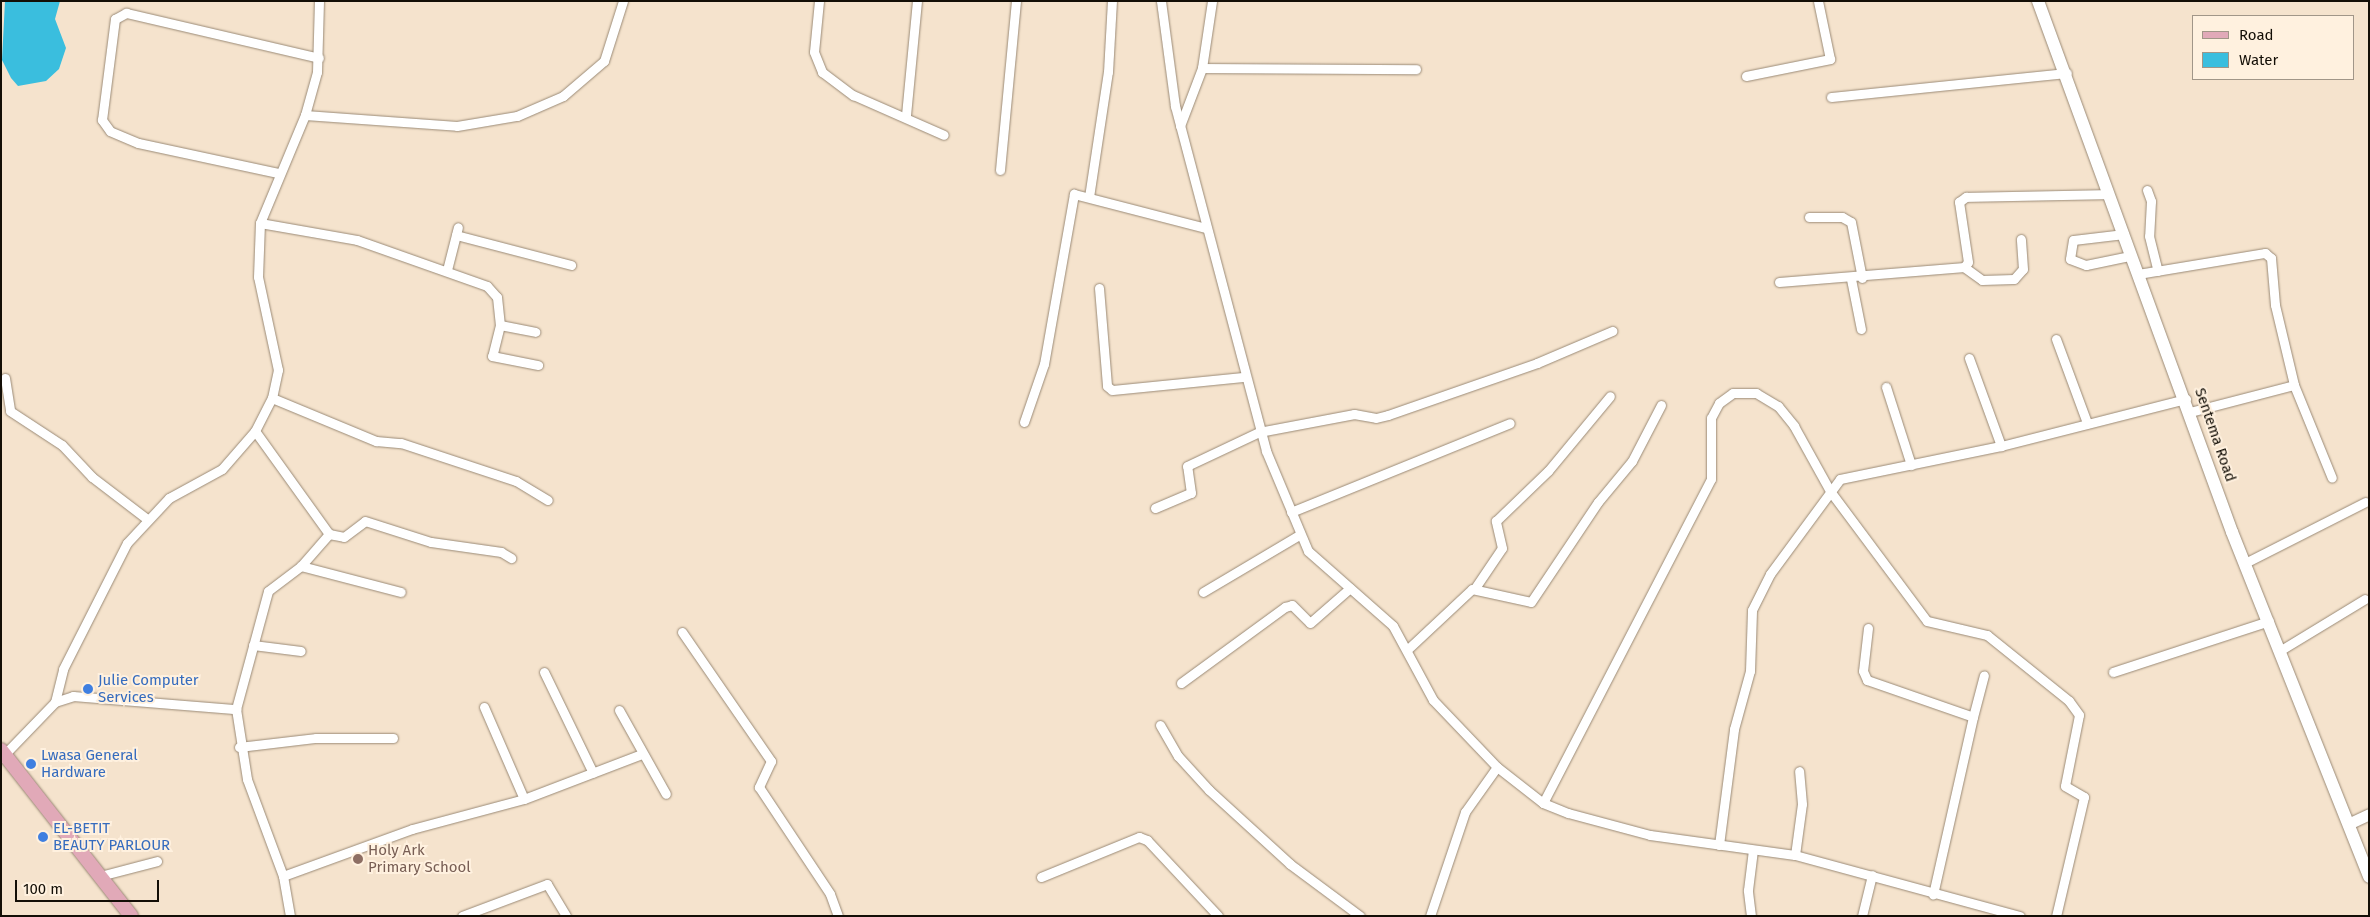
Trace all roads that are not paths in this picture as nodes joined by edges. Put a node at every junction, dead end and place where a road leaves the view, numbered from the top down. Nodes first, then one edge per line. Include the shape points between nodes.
1 (319, 1) edge
2 (623, 1) edge
3 (819, 1) edge
4 (918, 1) edge
5 (1016, 1) edge
6 (1112, 1) edge
7 (1161, 1) edge
8 (1212, 1) edge
9 (1818, 1) edge
10 (2038, 1) edge
11 (319, 58) junction
12 (1202, 68) junction
13 (1416, 69) dead end
14 (2067, 73) junction
15 (1746, 76) dead end
16 (1831, 97) dead end
17 (305, 115) junction
18 (906, 115) junction
19 (1180, 126) junction
20 (944, 135) dead end
21 (1000, 170) dead end
22 (278, 173) junction
23 (2147, 190) dead end
24 (2109, 194) junction
25 (1088, 197) junction
26 (1809, 217) dead end
27 (260, 223) junction
28 (1205, 228) junction
29 (2124, 234) junction
30 (2021, 239) dead end
31 (2130, 256) junction
32 (572, 265) dead end
33 (1964, 266) junction
34 (447, 270) junction
35 (2158, 271) junction
36 (2138, 274) junction
37 (1862, 278) junction
38 (1852, 279) junction
39 (1778, 282) dead end
40 (1099, 288) dead end
41 (500, 325) junction
42 (1861, 329) dead end
43 (1612, 331) dead end
44 (535, 332) dead end
45 (2056, 339) dead end
46 (1969, 358) dead end
47 (538, 365) dead end
48 (1243, 377) junction
49 (5, 378) dead end
50 (2294, 385) junction
51 (1886, 387) dead end
52 (1610, 396) dead end
53 (272, 398) junction
54 (1661, 405) dead end
55 (2188, 405) junction
56 (1024, 422) dead end
57 (1510, 423) dead end
58 (2087, 423) junction
59 (255, 431) junction
60 (1259, 432) junction
61 (2001, 446) junction
62 (1911, 465) junction
63 (2332, 478) dead end
64 (1830, 491) junction
65 (548, 500) dead end
66 (2366, 502) dead end
67 (1155, 508) dead end
68 (1291, 512) junction
69 (147, 519) junction
70 (329, 534) junction
71 (1299, 535) junction
72 (511, 558) dead end
73 (2245, 563) junction
74 (301, 566) junction
75 (1350, 588) junction
76 (1475, 588) junction
77 (401, 592) dead end
78 (1203, 592) dead end
79 (2365, 599) dead end
80 (2269, 620) junction
81 (1868, 628) dead end
82 (682, 632) dead end
83 (253, 645) junction
84 (1409, 648) junction
85 (2281, 650) junction
86 (301, 651) dead end
87 (544, 672) dead end
88 (2113, 672) dead end
89 (1984, 675) dead end
90 (1181, 683) dead end
91 (55, 702) junction
92 (484, 708) dead end
93 (236, 709) junction
94 (619, 710) dead end
95 (1973, 717) junction
96 (1160, 724) dead end
97 (393, 738) dead end
98 (239, 747) junction
99 (2, 754) edge
100 (642, 754) junction
101 (1497, 767) junction
102 (593, 772) junction
103 (1799, 772) dead end
104 (666, 794) dead end
105 (524, 799) junction
106 (1543, 803) junction
107 (2369, 814) edge
108 (2348, 824) junction
109 (1718, 845) junction
110 (1753, 850) junction
111 (1796, 855) junction
112 (157, 861) dead end
113 (1872, 875) junction
114 (100, 876) junction
115 (283, 876) junction
116 (1041, 877) dead end
117 (2369, 877) edge
118 (1933, 895) junction
119 (131, 916) edge
120 (290, 916) edge
121 (462, 916) edge
122 (566, 916) edge
123 (838, 916) edge
124 (1218, 916) edge
125 (1360, 916) edge
126 (1430, 916) edge
127 (1751, 916) edge
128 (1862, 916) edge
129 (2020, 916) edge
130 (2056, 916) edge

1 - 11 street
2 - 17 street via 604,61 563,96 517,116 457,126
3 - 18 street via 814,52 822,72 853,95
4 - 18 street
5 - 21 street
6 - 25 street via 1108,72
7 - 19 street
8 - 12 street
9 - 15 street via 1830,59
10 - 14 main road, Sentema Road
11 - 17 street
11 - 22 street via 126,14 115,19 102,120 110,131 138,143
12 - 13 street
12 - 19 street
14 - 16 street
14 - 24 main road, Sentema Road
17 - 22 street
18 - 20 street
19 - 28 street
22 - 27 street
23 - 35 street via 2151,201 2149,236
24 - 29 main road, Sentema Road
24 - 33 street via 1966,197 1959,207 1968,262
25 - 28 street
25 - 56 street via 1074,194 1044,364
26 - 37 street via 1842,217 1851,222
27 - 34 street via 357,240
27 - 53 street via 258,277 278,370
28 - 48 street via 1238,340
29 - 31 main road, Sentema Road
29 - 31 street via 2073,240 2070,259 2086,265
30 - 33 street via 2023,269 2014,279 1982,280
31 - 36 main road, Sentema Road
32 - 34 street via 457,231
33 - 37 street
34 - 41 street via 495,292
35 - 36 street
35 - 50 street via 2264,253 2271,258 2275,305
36 - 55 main road, Sentema Road
37 - 38 street
38 - 39 street
38 - 42 street
40 - 48 street via 1106,386 1112,390
41 - 44 street
41 - 47 street via 492,356
43 - 60 street via 1537,363 1388,415 1376,418 1354,414
45 - 58 street
46 - 61 street
48 - 60 street
49 - 69 street via 10,411 62,445 92,477
50 - 55 street
50 - 63 street
51 - 62 street
52 - 76 street via 1548,471 1496,521 1502,548
53 - 59 street
53 - 65 street via 376,442 401,443 516,481
54 - 76 street via 1632,461 1598,502 1531,602
55 - 58 street
55 - 73 main road, Sentema Road
57 - 68 street
58 - 61 street
59 - 69 street via 222,469 169,498
59 - 70 street
60 - 67 street via 1187,466 1191,492
60 - 68 street
61 - 62 street
62 - 64 street via 1850,474
64 - 106 street via 1778,406 1756,393 1733,394 1719,403 1709,431 1711,479
64 - 109 street via 1770,574 1752,610 1750,671 1734,729
64 - 130 street via 1928,622 1988,634 2069,701 2079,715 2065,786 2084,797
66 - 73 street
68 - 71 street
69 - 91 street via 127,543 99,596 63,669
70 - 72 street via 344,536 364,521 431,542 501,552
70 - 74 street
71 - 75 street via 1308,551
71 - 78 street
73 - 80 main road, Sentema Road
74 - 77 street
74 - 83 street via 268,591
75 - 84 street via 1382,614
75 - 90 street via 1310,624 1292,605 1285,607
76 - 84 street
79 - 85 street
80 - 85 main road, Sentema Road
80 - 88 street
81 - 95 street via 1862,671 1867,680
82 - 123 street via 771,761 758,787 830,894
83 - 86 street
83 - 93 street
84 - 101 street via 1428,692
85 - 108 main road, Sentema Road
87 - 102 street
89 - 95 street
91 - 93 street via 73,696
91 - 99 street
92 - 105 street
93 - 98 street
94 - 100 street
95 - 118 street
96 - 125 street via 1178,756 1209,790 1290,864
97 - 98 street via 316,738
98 - 115 street via 258,814
99 - 114 main road
100 - 102 street
100 - 104 street
101 - 106 street
101 - 126 street via 1465,812
102 - 105 street
103 - 111 street via 1802,804
105 - 115 street via 412,829
106 - 109 street via 1592,822
107 - 108 street
108 - 117 main road, Sentema Road
109 - 110 street
110 - 111 street
110 - 127 street via 1748,890
111 - 113 street
112 - 114 street
113 - 118 street
113 - 128 street
114 - 119 main road
115 - 120 street
116 - 124 street via 1139,837 1147,840
118 - 129 street
121 - 122 street via 547,884

